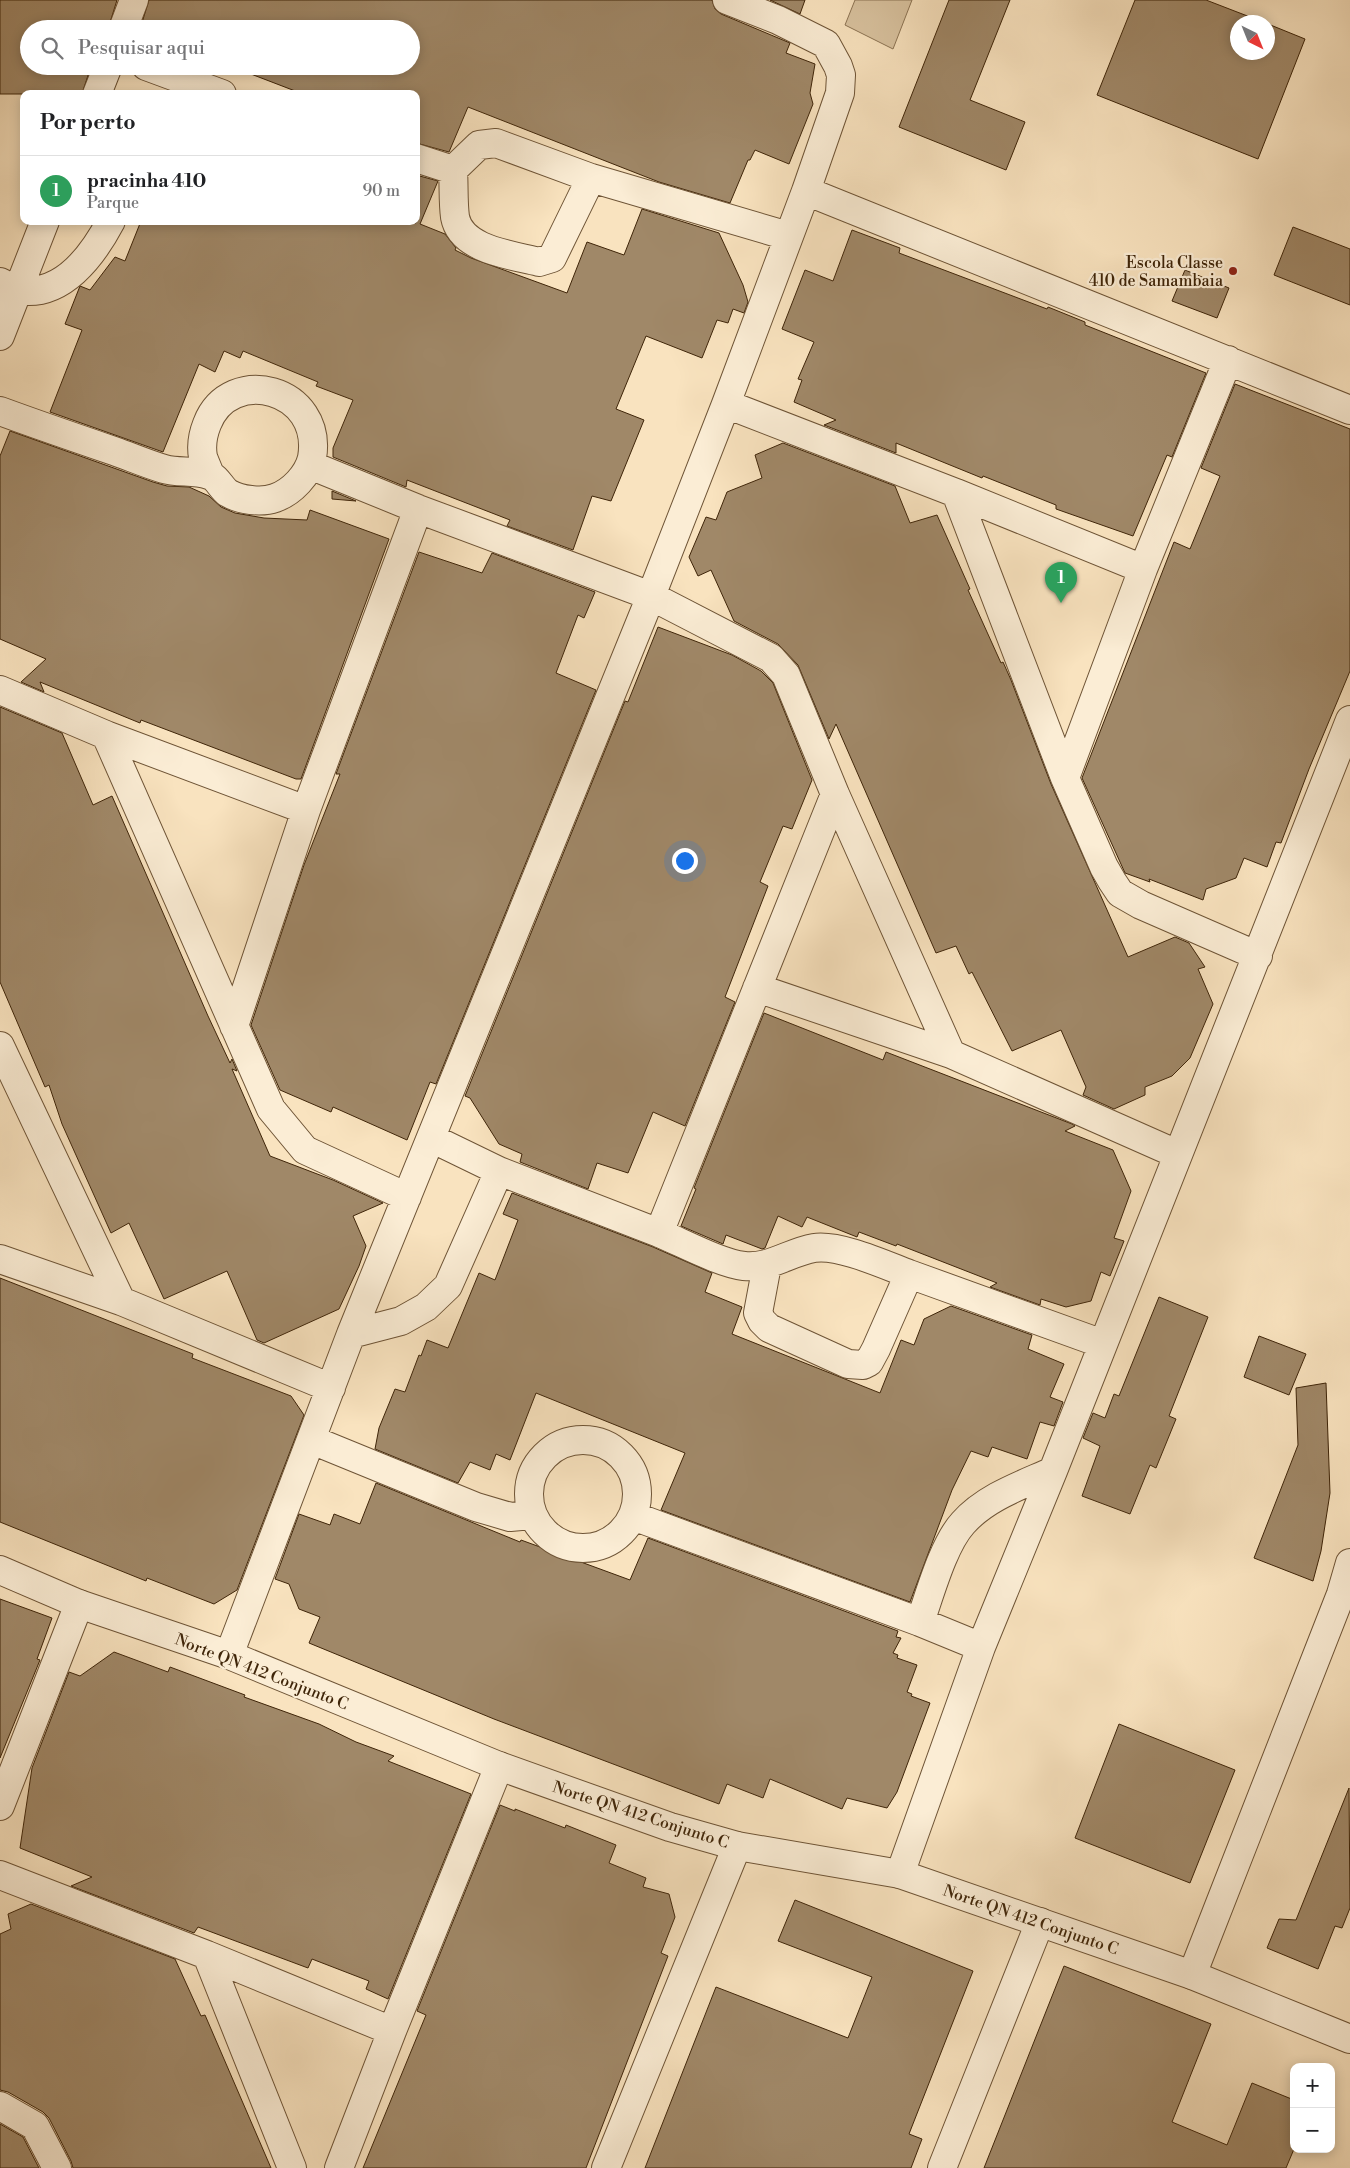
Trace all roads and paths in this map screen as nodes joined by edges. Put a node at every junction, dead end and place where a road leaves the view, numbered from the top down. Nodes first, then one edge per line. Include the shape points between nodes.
1 (134, 0) edge
2 (727, 0) edge
3 (126, 20) edge
4 (104, 75) edge
5 (156, 75) edge
6 (168, 85) edge
7 (99, 90) edge
8 (198, 90) edge
9 (420, 159) edge
10 (453, 170) junction
11 (591, 178) junction
12 (806, 191) junction
13 (43, 225) edge
14 (109, 225) edge
15 (788, 236) junction
16 (8, 286) edge
17 (0, 336) edge
18 (1228, 360) junction
19 (726, 404) junction
20 (1350, 410) edge
21 (0, 411) edge
22 (310, 465) junction
23 (210, 475) junction
24 (956, 493) junction
25 (418, 509) junction
26 (1143, 568) junction
27 (651, 596) junction
28 (0, 690) edge
29 (1350, 720) edge
30 (106, 736) junction
31 (1065, 778) junction
32 (835, 794) junction
33 (306, 810) junction
34 (1258, 956) junction
35 (757, 988) junction
36 (234, 1026) junction
37 (0, 1046) edge
38 (951, 1054) junction
39 (430, 1138) junction
40 (1177, 1154) junction
41 (498, 1171) junction
42 (407, 1197) junction
43 (659, 1233) junction
44 (0, 1259) edge
45 (767, 1265) junction
46 (909, 1274) junction
47 (120, 1302) junction
48 (351, 1334) junction
49 (1103, 1344) junction
50 (331, 1388) junction
51 (312, 1440) junction
52 (1053, 1471) junction
53 (532, 1515) junction
54 (633, 1516) junction
55 (1350, 1563) edge
56 (0, 1570) edge
57 (79, 1604) junction
58 (920, 1622) junction
59 (981, 1647) junction
60 (229, 1655) junction
61 (499, 1766) junction
62 (0, 1806) edge
63 (737, 1846) junction
64 (900, 1874) junction
65 (0, 1875) edge
66 (1040, 1922) junction
67 (207, 1955) junction
68 (1192, 1975) junction
69 (392, 2031) junction
70 (1350, 2039) edge
71 (0, 2106) edge
72 (58, 2168) edge
73 (292, 2168) edge
74 (339, 2168) edge
75 (606, 2168) edge
76 (942, 2168) edge

1 - 3 street
2 - 12 street via 826,44 838,66 840,93
4 - 7 street
5 - 6 street
6 - 8 street
9 - 10 street
10 - 11 street via 479,145 496,143
10 - 11 street via 456,219 464,235 476,245 539,262 552,258
11 - 15 street
12 - 15 street
12 - 18 street
13 - 16 street
14 - 16 street via 100,243 77,270 59,283 38,289
15 - 19 street
16 - 17 street
18 - 20 street
18 - 26 street
19 - 24 street
19 - 27 street
21 - 23 street via 165,469
22 - 23 street via 297,485 275,498 251,501 228,492
22 - 23 street via 314,444 312,431 300,407 283,395 263,389 243,391 224,400 210,416 203,435 203,456
22 - 25 street
24 - 26 street
24 - 31 street
25 - 27 street
25 - 33 street
26 - 31 street
27 - 32 street via 771,658 786,675
27 - 39 street
28 - 30 street
29 - 34 street
30 - 33 street
30 - 36 street
31 - 34 street via 1104,867 1120,893
32 - 35 street
32 - 38 street
33 - 36 street
34 - 40 street
35 - 38 street
35 - 43 street
36 - 42 street via 271,1109 305,1150
37 - 47 street
38 - 40 street
39 - 41 street
39 - 42 street
40 - 49 street
41 - 43 street
41 - 48 street via 448,1286 426,1307 401,1321
42 - 48 street
43 - 45 street via 744,1266
44 - 47 street
45 - 46 street via 815,1248 831,1248
45 - 46 street via 758,1313 762,1321 769,1328 848,1364 863,1365 869,1362 876,1349
46 - 49 street
47 - 50 street
48 - 50 street
49 - 52 street
50 - 51 street
51 - 53 street via 476,1507 510,1517
51 - 60 street
52 - 58 street via 1002,1494 963,1523 948,1547
52 - 59 street
53 - 54 street via 544,1533 556,1541 582,1548 603,1545 621,1533
53 - 54 street via 528,1492 534,1469 550,1450 572,1440 595,1440 617,1451 632,1469 638,1492
54 - 58 street
55 - 68 street via 1341,1594
56 - 57 street, Norte QN 412 Conjunto C
57 - 60 street, Norte QN 412 Conjunto C
57 - 62 street
58 - 59 street
59 - 64 street
60 - 61 street, Norte QN 412 Conjunto C
61 - 63 street, Norte QN 412 Conjunto C via 670,1827
61 - 69 street
63 - 64 street, Norte QN 412 Conjunto C
63 - 75 street
64 - 66 street, Norte QN 412 Conjunto C
65 - 67 street
66 - 68 street, Norte QN 412 Conjunto C
66 - 76 street
67 - 69 street
67 - 73 street
68 - 70 street, Norte QN 412 Conjunto C
69 - 74 street
71 - 72 street via 34,2126

